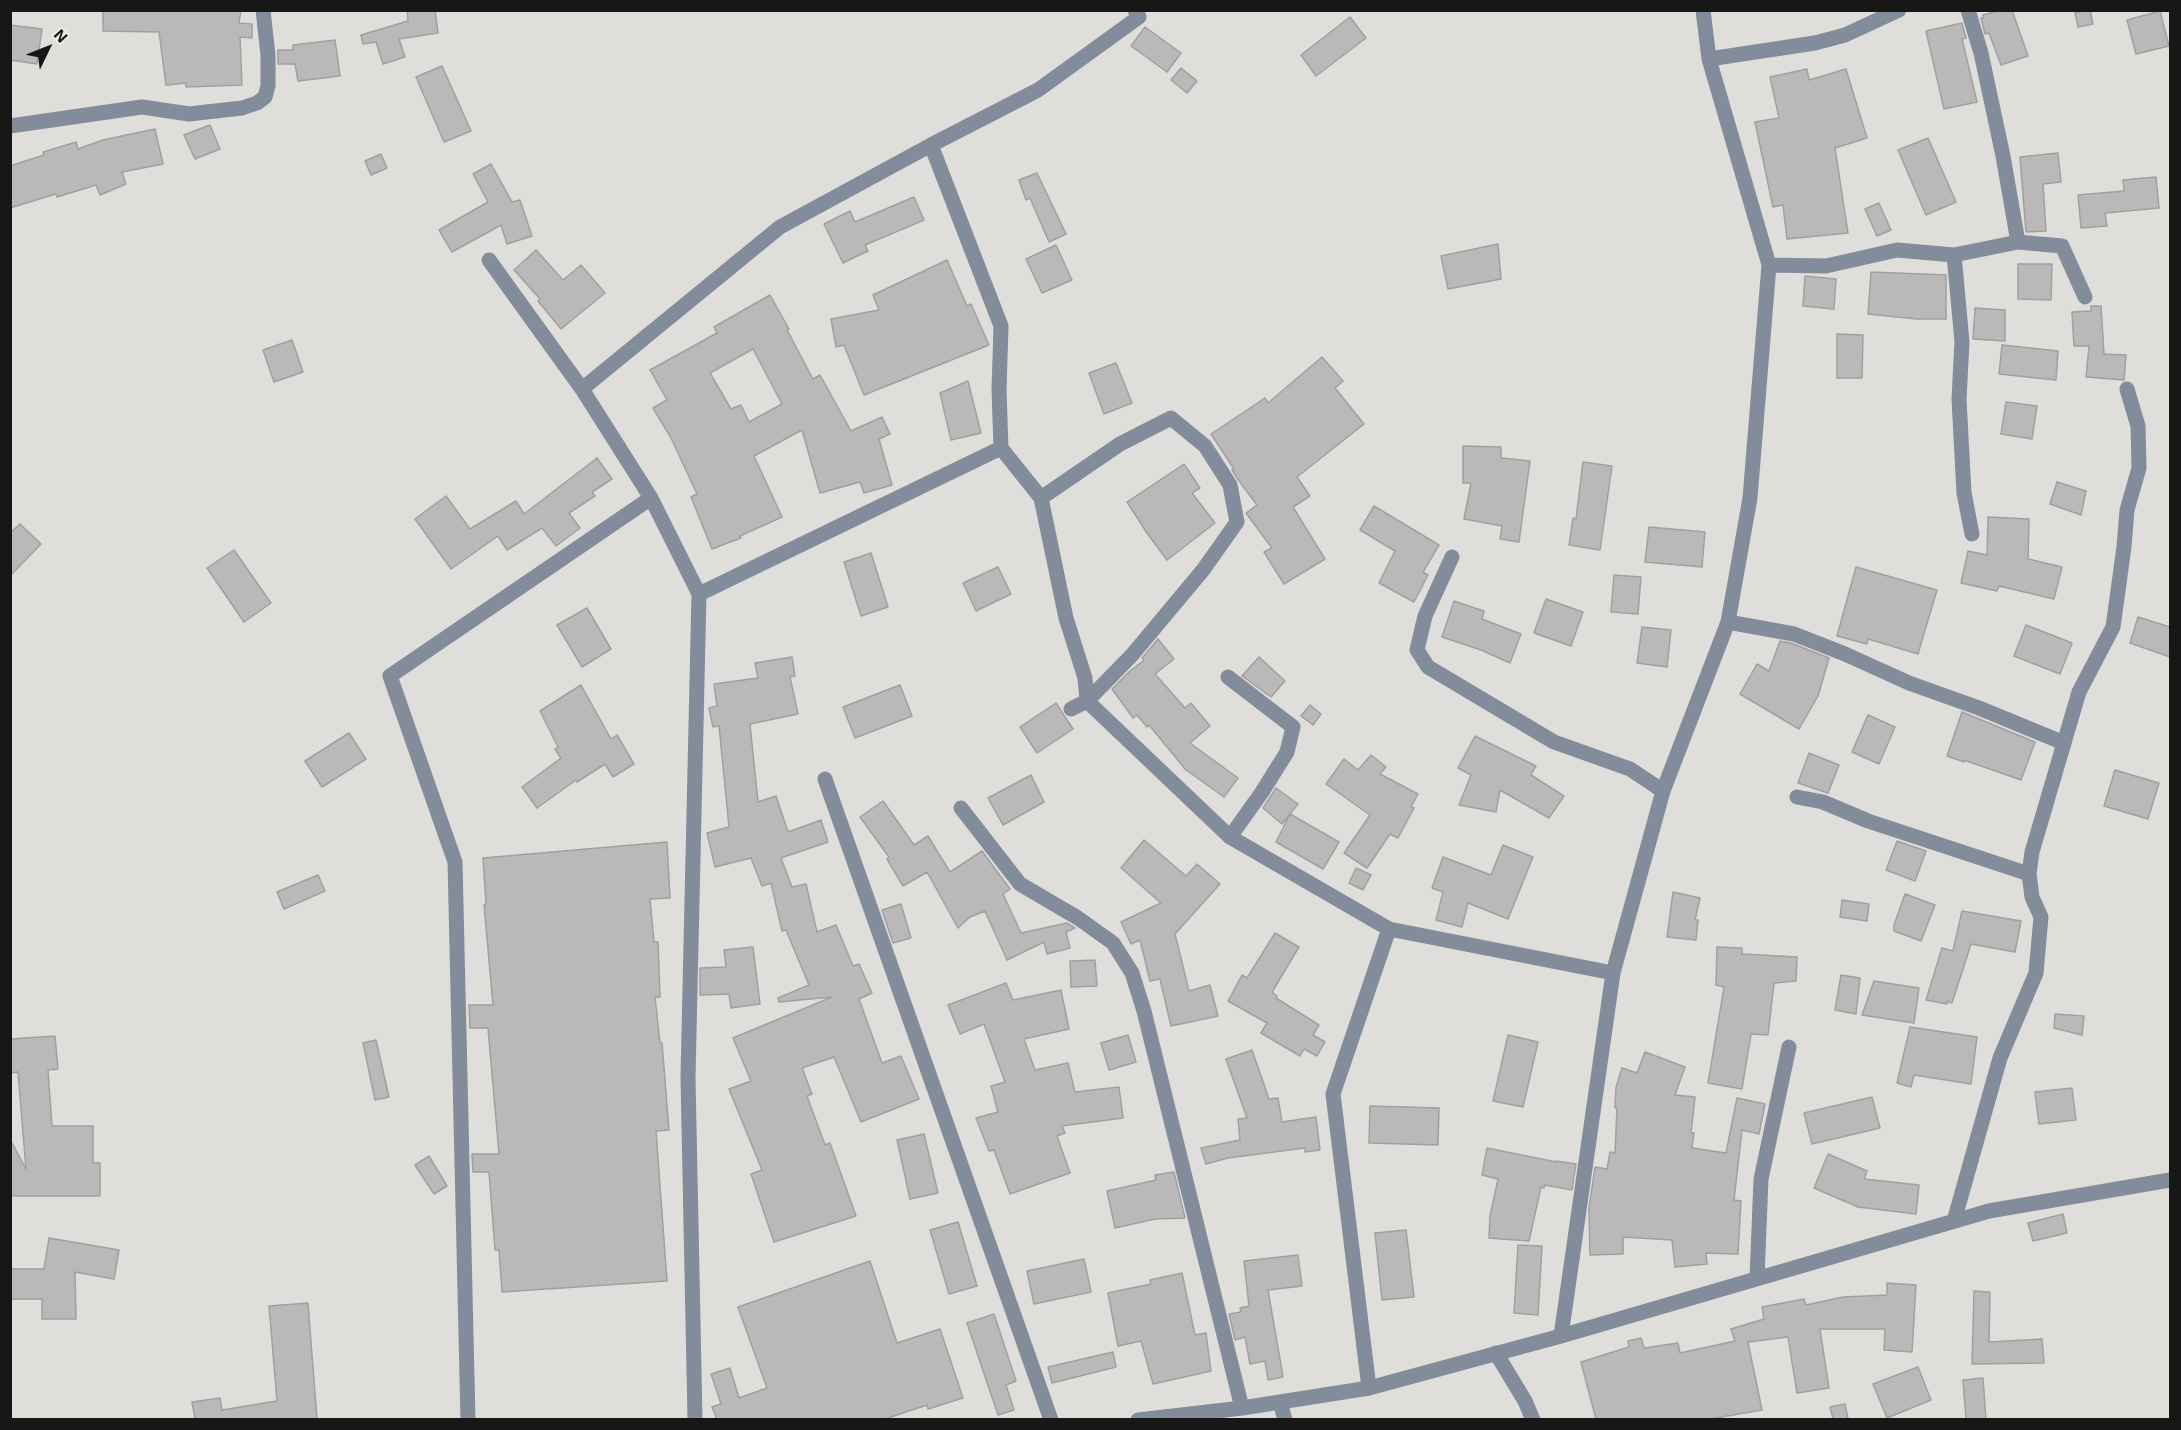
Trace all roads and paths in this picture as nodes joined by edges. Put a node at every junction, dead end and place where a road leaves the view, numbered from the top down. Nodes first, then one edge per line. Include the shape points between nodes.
1 (263, 10) edge
2 (1135, 10) edge
3 (1703, 10) edge
4 (1899, 10) edge
5 (1968, 10) edge
6 (1709, 59) junction
7 (10, 126) edge
8 (931, 145) junction
9 (2018, 242) junction
10 (1954, 255) junction
11 (489, 260) dead end
12 (1769, 265) junction
13 (2085, 297) dead end
14 (582, 389) junction
15 (2127, 389) dead end
16 (1001, 448) junction
17 (651, 498) junction
18 (1041, 498) junction
19 (1972, 534) dead end
20 (1452, 557) dead end
21 (699, 594) junction
22 (1728, 622) junction
23 (1228, 677) dead end
24 (1087, 701) junction
25 (1071, 709) dead end
26 (2064, 743) junction
27 (825, 779) dead end
28 (1663, 791) junction
29 (1797, 797) dead end
30 (961, 808) dead end
31 (1230, 837) junction
32 (2029, 874) junction
33 (1389, 929) junction
34 (1613, 973) junction
35 (1789, 1047) dead end
36 (2170, 1180) edge
37 (1954, 1221) junction
38 (1757, 1278) junction
39 (1561, 1336) junction
40 (1496, 1353) junction
41 (1369, 1388) junction
42 (1280, 1402) junction
43 (1242, 1408) junction
44 (468, 1419) edge
45 (695, 1419) edge
46 (1051, 1419) edge
47 (1138, 1419) edge
48 (1285, 1419) edge
49 (1533, 1419) edge

1 - 7 street via 268,86 265,97 257,103 189,114 142,107
2 - 8 street via 1139,17 1038,90
3 - 6 street
4 - 6 street via 1845,35 1815,43
5 - 9 street via 1982,53
6 - 12 street
8 - 14 street via 780,227
8 - 16 street via 1000,326
9 - 10 street
9 - 13 street via 2062,246
10 - 12 street via 1897,250 1826,266
10 - 19 street via 1962,342 1959,399 1964,493
11 - 14 street
12 - 22 street via 1750,498
14 - 17 street
15 - 26 street via 2138,426 2139,468 2127,510 2113,627 2079,692
16 - 18 street
16 - 21 street
17 - 21 street
17 - 44 street via 390,676 455,862
18 - 24 street via 1066,618 1085,678
18 - 24 street via 1120,444 1171,418 1205,446 1230,485 1237,522 1203,570 1132,655
20 - 28 street via 1425,616 1417,650 1428,667 1554,742 1630,770
21 - 45 street via 688,1077
22 - 26 street via 1794,634
22 - 28 street
23 - 31 street via 1293,727 1287,752
24 - 25 street
24 - 31 street
26 - 32 street
27 - 46 street
28 - 34 street
29 - 32 street via 1822,802 1868,822
30 - 43 street via 1020,884 1113,944 1132,973
31 - 33 street
32 - 37 street via 2032,897 2041,917 2036,973 2000,1058
33 - 34 street
33 - 41 street via 1333,1094
34 - 39 street
35 - 38 street via 1761,1179
36 - 37 street via 1989,1211
37 - 38 street
38 - 39 street
39 - 40 street
40 - 41 street
40 - 49 street
41 - 42 street
42 - 43 street
42 - 48 street
43 - 47 street

